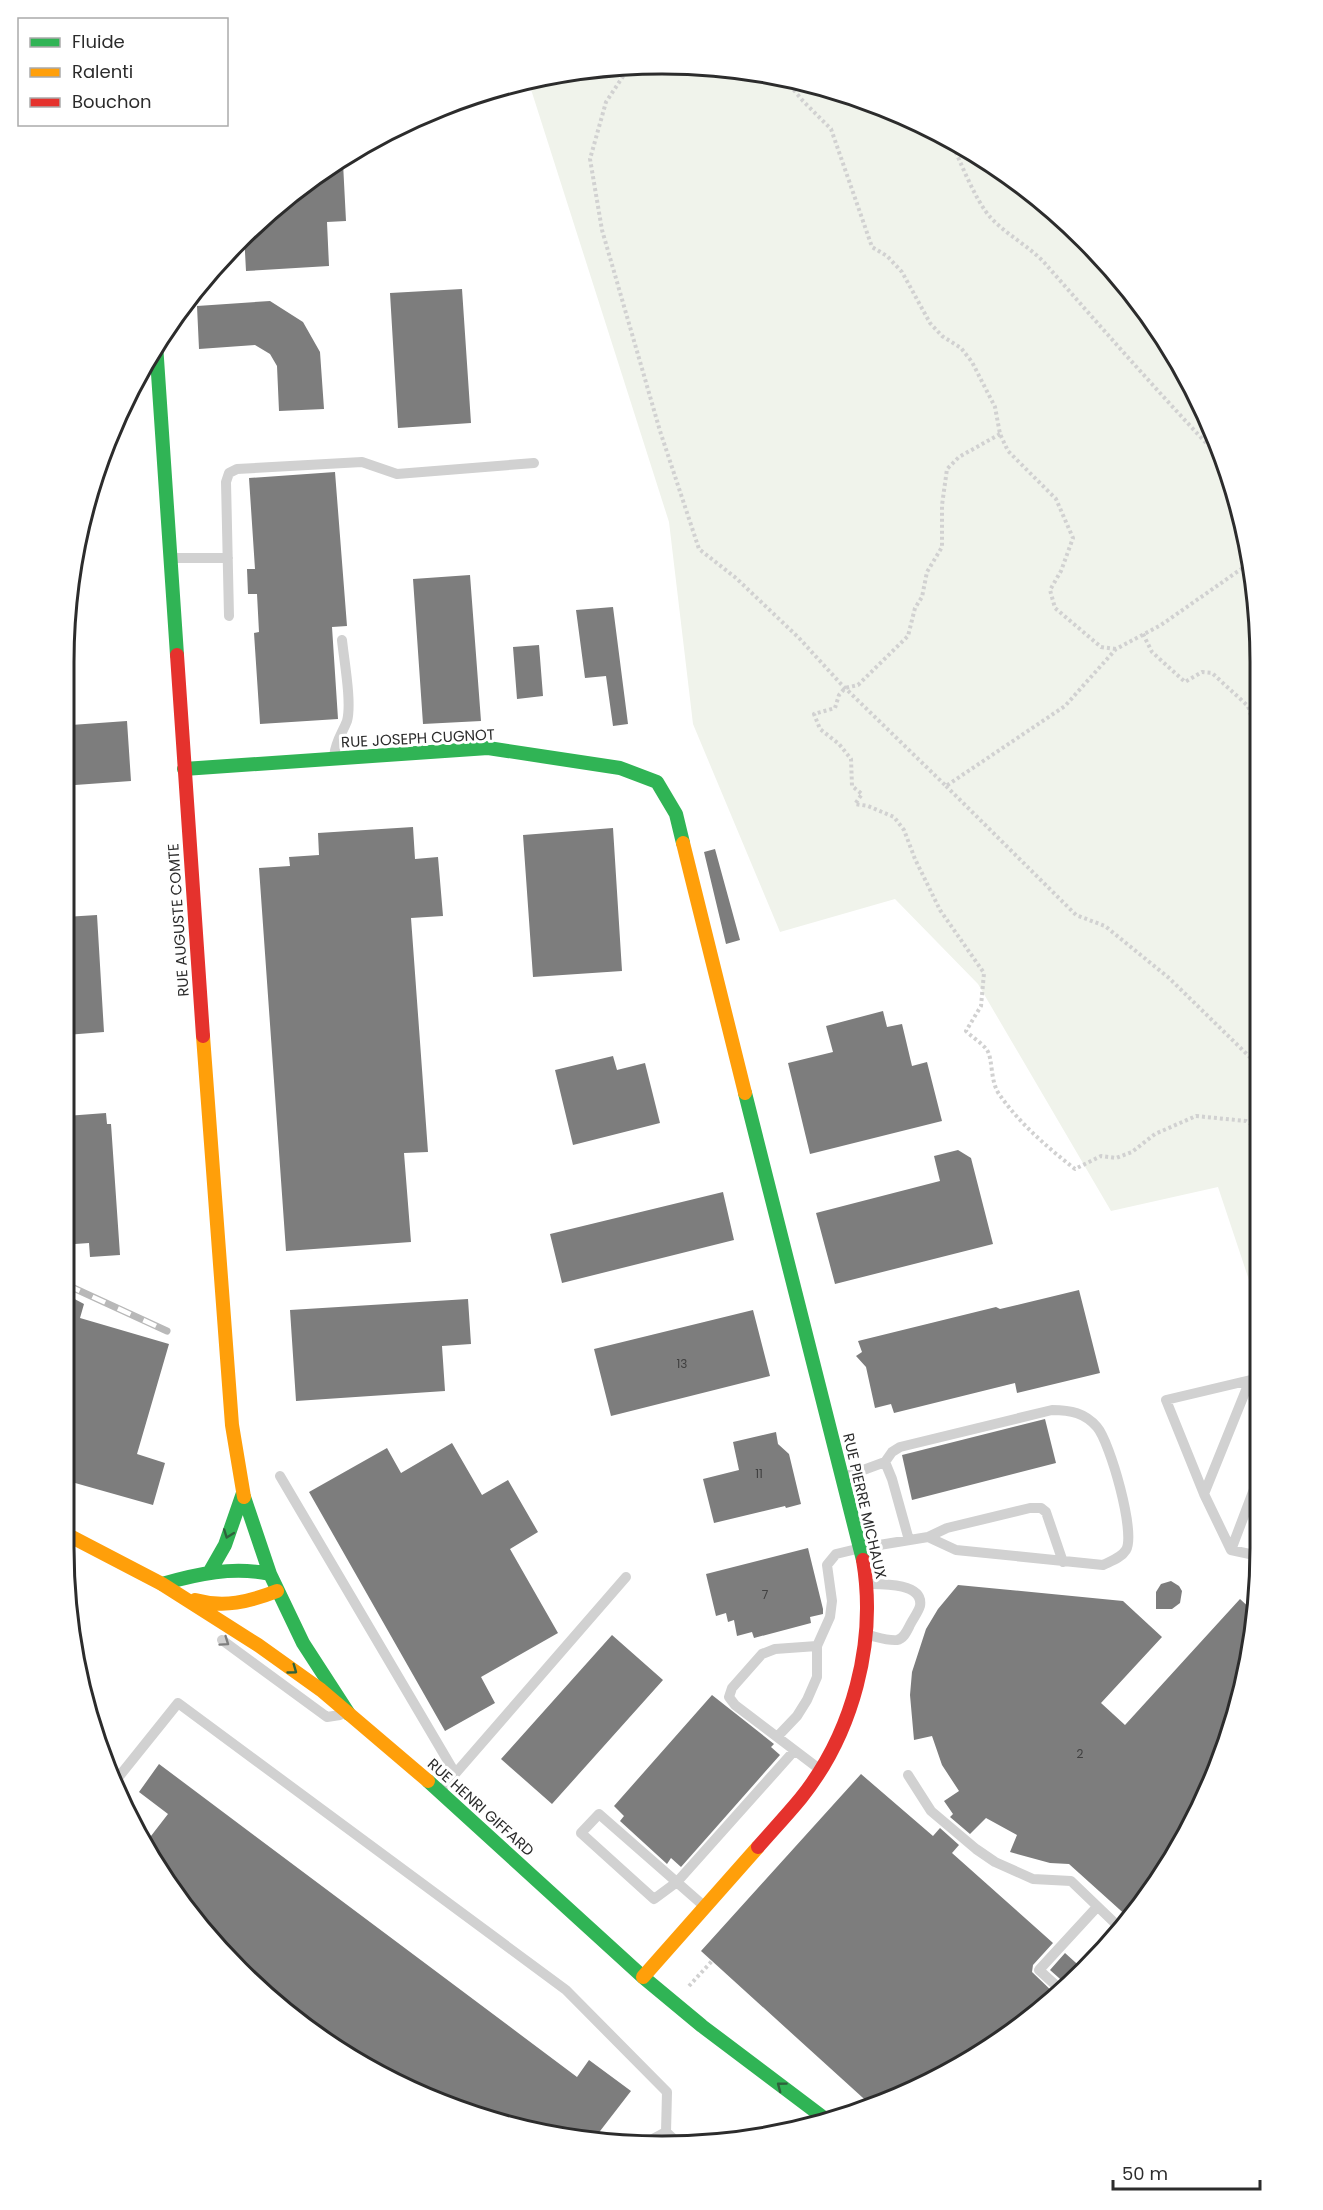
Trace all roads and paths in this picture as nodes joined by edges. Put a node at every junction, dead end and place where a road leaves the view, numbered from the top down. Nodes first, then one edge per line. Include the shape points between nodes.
1 (624, 75) edge
2 (793, 89) edge
3 (955, 152) edge
4 (157, 359) edge
5 (1000, 434) junction
6 (1209, 446) edge
7 (534, 463) dead end
8 (170, 558) junction
9 (228, 558) junction
10 (1242, 570) edge
11 (229, 616) dead end
12 (1143, 634) junction
13 (342, 640) dead end
14 (1116, 649) junction
15 (845, 688) junction
16 (1250, 712) edge
17 (333, 759) junction
18 (184, 769) junction
19 (946, 786) junction
20 (725, 1016) joint
21 (1250, 1057) edge
22 (1250, 1123) edge
23 (1250, 1380) edge
24 (1250, 1388) edge
25 (885, 1462) junction
26 (280, 1476) dead end
27 (843, 1477) junction
28 (243, 1493) junction
29 (1204, 1494) junction
30 (1250, 1501) edge
31 (928, 1537) junction
32 (74, 1538) edge
33 (909, 1540) junction
34 (861, 1548) junction
35 (74, 1550) edge
36 (1232, 1550) junction
37 (1250, 1554) edge
38 (89, 1559) dead end
39 (1063, 1562) junction
40 (209, 1574) junction
41 (270, 1574) junction
42 (626, 1577) dead end
43 (866, 1583) junction
44 (162, 1584) junction
45 (277, 1590) junction
46 (177, 1593) junction
47 (210, 1632) dead end
48 (865, 1634) junction
49 (817, 1646) junction
50 (349, 1714) junction
51 (777, 1737) junction
52 (794, 1751) junction
53 (821, 1770) junction
54 (455, 1773) junction
55 (908, 1775) dead end
56 (119, 1776) edge
57 (440, 1792) junction
58 (677, 1882) junction
59 (704, 1906) junction
60 (1097, 1907) junction
61 (1114, 1923) edge
62 (712, 1961) dead end
63 (643, 1977) junction
64 (1055, 1985) edge
65 (675, 2003) junction
66 (702, 2026) junction
67 (769, 2094) dead end
68 (819, 2114) edge
69 (666, 2132) junction
70 (659, 2136) edge
71 (670, 2136) edge

1 - 15 path via 606,102 590,159 602,230 699,549 736,578
2 - 5 path via 831,129 872,247 902,272 930,323 972,362 995,407
3 - 6 path via 989,216 1040,257
4 - 8 street, RUE AUGUSTE COMTE
5 - 14 path via 1008,451 1056,499 1073,538 1050,590 1055,608 1101,647
5 - 15 path via 946,469 942,547 927,573 908,636 858,685
7 - 9 lane via 397,474 362,462 237,469 229,473 226,482
8 - 9 lane
8 - 18 street, RUE AUGUSTE COMTE
9 - 11 lane
10 - 12 path
12 - 14 path
12 - 16 path via 1152,652 1185,682 1202,672 1212,673 1248,706
13 - 17 lane via 348,708
14 - 19 path via 1065,706
15 - 19 path
15 - 22 path via 835,708 814,714 820,729 851,759 852,786 862,794 855,804 894,817 904,830 940,910 984,973 981,1006 966,1031 987,1050 999,1093 1024,1123 1075,1169 1101,1156 1116,1158 1132,1152 1155,1134 1196,1116
17 - 18 street, RUE JOSEPH CUGNOT
17 - 20 street, RUE JOSEPH CUGNOT via 488,748 620,768 657,782 676,814
18 - 28 street, RUE AUGUSTE COMTE via 232,1425
19 - 21 path via 1076,915 1105,926 1169,978
20 - 27 street, RUE PIERRE MICHAUX
23 - 29 lane via 1166,1400
24 - 29 lane
25 - 27 lane
25 - 33 lane
25 - 39 lane via 900,1447 1052,1410 1072,1410 1087,1417 1105,1437 1128,1518 1129,1540 1126,1551 1103,1565
26 - 54 lane
27 - 34 street, RUE PIERRE MICHAUX
28 -> 40 street via 225,1545
28 - 41 street, RUE AUGUSTE COMTE
29 - 36 lane
30 - 36 lane
31 - 33 lane
31 - 39 lane via 956,1550
31 - 39 lane via 947,1528 1041,1508 1046,1512
32 - 44 street
33 - 34 lane
34 - 43 street, RUE PIERRE MICHAUX
34 - 49 lane via 836,1554 827,1565 832,1601 830,1617
35 - 38 lane
36 - 37 lane
40 - 41 street
40 - 44 street
41 - 45 street, RUE AUGUSTE COMTE
42 - 54 lane
43 - 48 street, RUE PIERRE MICHAUX
43 - 48 lane via 909,1588 920,1602 900,1640
44 - 46 street
45 - 46 street via 250,1602 230,1605 206,1604
45 - 50 street, RUE AUGUSTE COMTE via 303,1643
46 -> 50 street, RUE HENRI GIFFARD via 267,1651
47 -> 50 lane via 327,1717
48 - 53 street, RUE PIERRE MICHAUX via 852,1703
49 - 51 lane via 817,1677 807,1700
49 - 51 lane via 775,1649 762,1654 732,1688 729,1697 735,1705
50 - 57 street, RUE HENRI GIFFARD
51 - 52 lane
52 - 53 lane
52 - 58 lane
53 - 59 street, RUE PIERRE MICHAUX via 802,1797
54 - 57 lane
55 - 60 lane via 932,1811 994,1862 1033,1879 1071,1881
56 - 69 lane via 178,1703 566,1990 667,2092
57 - 63 street, RUE HENRI GIFFARD
58 - 58 lane via 599,1814 581,1833 654,1899
58 - 59 lane
59 - 63 street, RUE PIERRE MICHAUX
60 - 61 lane
60 - 64 lane via 1039,1970
62 - 65 path
63 - 65 street, RUE HENRI GIFFARD
65 - 66 street, RUE HENRI GIFFARD
66 - 67 street, RUE HENRI GIFFARD
68 -> 66 street, RUE HENRI GIFFARD
69 - 70 lane
69 - 71 lane

